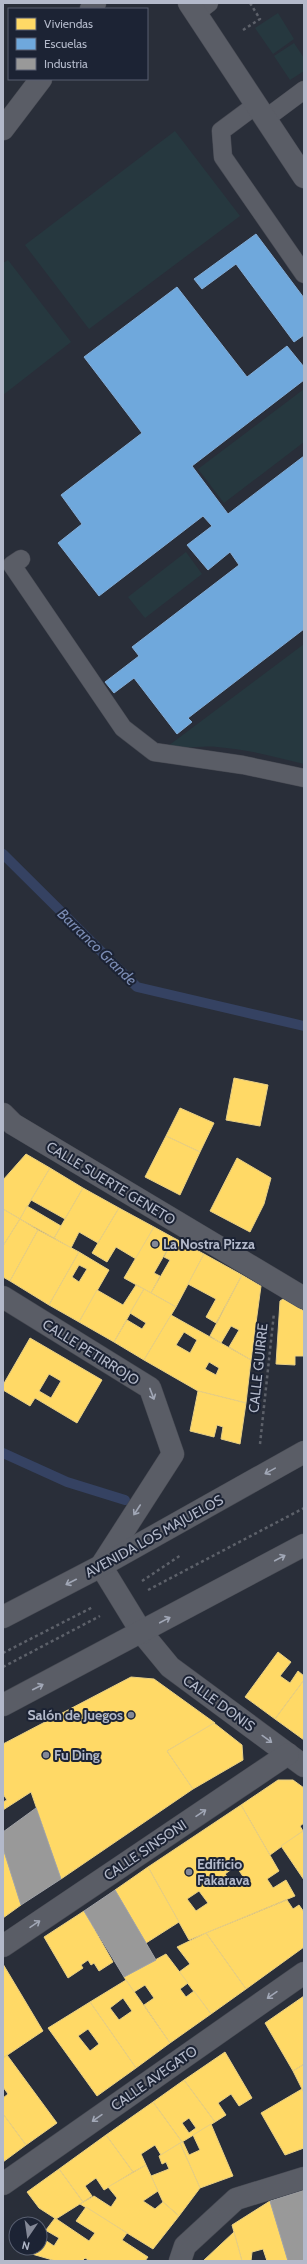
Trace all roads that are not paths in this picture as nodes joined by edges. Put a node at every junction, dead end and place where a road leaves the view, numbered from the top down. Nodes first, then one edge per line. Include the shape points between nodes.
1 (198, 6) edge
2 (40, 80) edge
3 (304, 90) edge
4 (261, 112) junction
5 (3, 129) edge
6 (304, 177) edge
7 (304, 274) edge
8 (21, 559) dead end
9 (304, 778) edge
10 (3, 1114) edge
11 (3, 1297) edge
12 (304, 1298) edge
13 (304, 1452) edge
14 (304, 1545) edge
15 (101, 1566) junction
16 (3, 1618) edge
17 (142, 1632) junction
18 (3, 1705) edge
19 (296, 1760) edge
20 (3, 1946) edge
21 (304, 1973) edge
22 (304, 2178) edge
23 (3, 2184) edge
24 (180, 2261) edge

1 - 4 street
2 - 5 street
3 - 4 lane
4 - 6 street
4 - 7 lane via 222,131 223,157
8 - 9 lane via 12,565 123,728 154,752 243,765
10 - 12 street, CALLE SUERTE GENETO via 14,1124
11 -> 15 street, CALLE PETIRROJO via 150,1388 173,1454
13 -> 15 street, AVENIDA LOS MAJUELOS
17 -> 14 street
15 -> 16 street, AVENIDA LOS MAJUELOS
15 - 17 street, CALLE DONIS
18 -> 17 street
17 -> 19 street, CALLE DONIS via 170,1668
20 -> 19 street, CALLE SINSONI
21 -> 23 street, CALLE AVEGATO
22 - 24 street via 236,2199 185,2246

